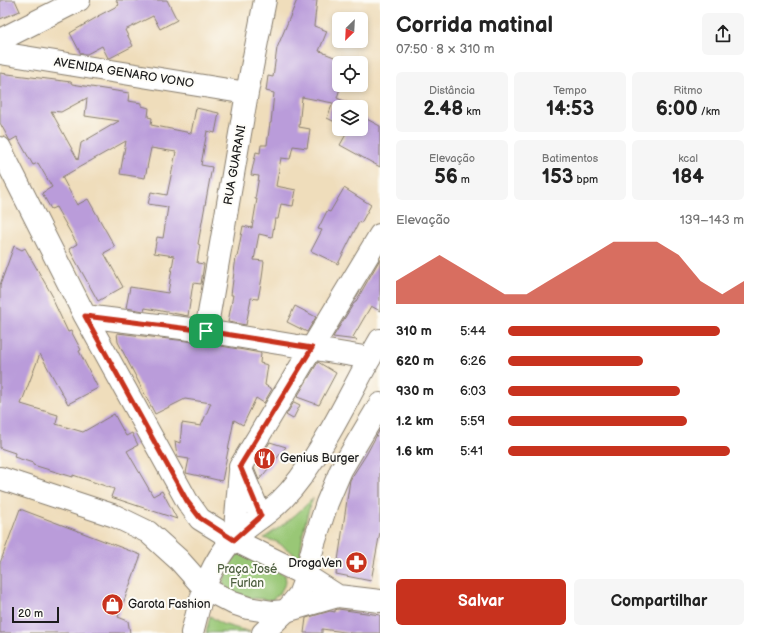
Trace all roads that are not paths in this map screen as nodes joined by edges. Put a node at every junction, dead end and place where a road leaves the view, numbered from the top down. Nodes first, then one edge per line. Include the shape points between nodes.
1 (79, 0) edge
2 (265, 0) edge
3 (0, 40) edge
4 (0, 53) edge
5 (247, 93) junction
6 (0, 148) edge
7 (380, 235) edge
8 (85, 316) junction
9 (206, 331) junction
10 (312, 348) junction
11 (375, 349) edge
12 (380, 404) edge
13 (240, 466) junction
14 (0, 478) edge
15 (261, 516) junction
16 (234, 540) junction
17 (305, 575) junction
18 (204, 588) junction
19 (338, 596) junction
20 (380, 601) edge
21 (286, 611) junction
22 (192, 633) edge
23 (263, 633) edge

1 - 3 street
2 - 5 street, RUA GUARANI
4 - 5 street, AVENIDA GENARO VONO
5 - 9 street, RUA GUARANI
6 - 8 street
7 - 10 street
8 - 9 street
8 - 16 street via 187,501 200,518
9 - 10 street
10 - 11 street
10 - 13 street
11 - 15 street via 311,464 289,492
12 - 17 street via 341,470 327,503
13 - 15 street
13 - 16 street
14 - 18 street via 115,516 148,532 179,560
15 - 16 street
16 - 17 street
16 - 18 street via 216,563
17 - 19 street
17 - 21 street via 299,595
18 - 21 street via 248,608
18 - 22 street
19 - 20 street
19 - 21 street
21 - 23 street

